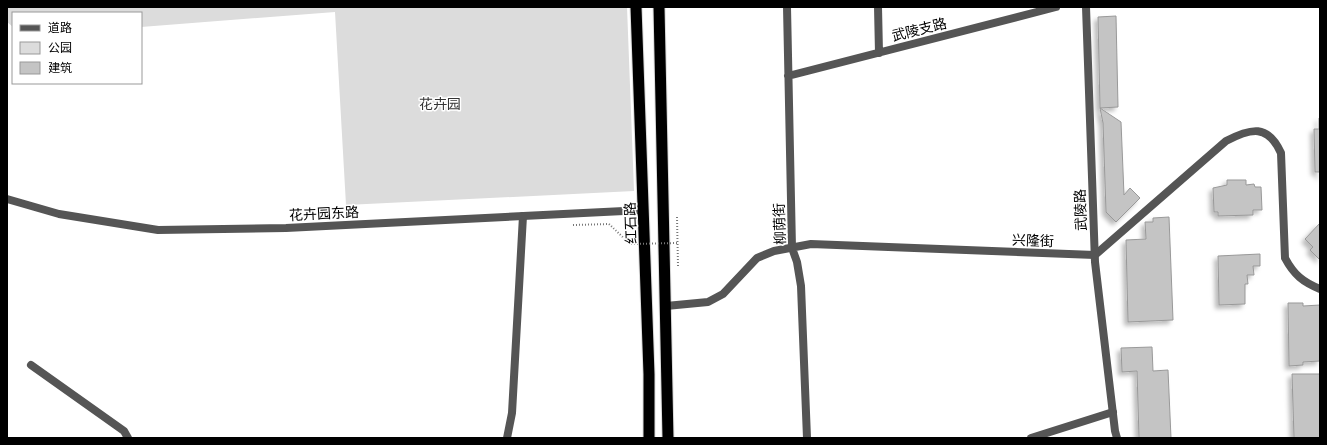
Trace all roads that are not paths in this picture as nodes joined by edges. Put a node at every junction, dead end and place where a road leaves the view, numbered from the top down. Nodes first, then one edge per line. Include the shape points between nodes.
1 (636, 7) edge
2 (659, 7) edge
3 (786, 7) edge
4 (878, 7) edge
5 (1056, 7) edge
6 (1086, 7) edge
7 (879, 53) junction
8 (788, 76) junction
9 (7, 199) edge
10 (644, 210) junction
11 (523, 216) junction
12 (792, 248) junction
13 (1095, 255) junction
14 (1320, 289) edge
15 (666, 306) junction
16 (31, 365) dead end
17 (1113, 412) junction
18 (128, 438) edge
19 (507, 438) edge
20 (649, 438) edge
21 (668, 438) edge
22 (807, 438) edge
23 (1031, 438) edge
24 (1117, 438) edge

1 - 10 highway, 红石路
2 - 15 highway
3 - 8 street, 柳荫街
4 - 7 street
5 - 7 street, 武陵支路
6 - 13 street, 武陵路
7 - 8 street, 武陵支路
8 - 12 street, 柳荫街
9 - 11 street, 花卉园东路 via 59,214 158,230 286,228
10 - 11 street, 花卉园东路
10 - 20 highway, 红石路 via 650,374
11 - 19 street via 512,413
12 - 13 street, 兴隆街 via 811,244
12 - 15 street, 兴隆街 via 774,251 757,258 723,294 708,302
12 - 22 street, 柳荫街 via 801,286
13 - 14 street via 1226,142 1244,132 1257,131 1269,134 1281,153 1285,258 1292,271 1303,282
13 - 17 street, 武陵路
15 - 21 highway
16 - 18 street via 124,431
17 - 23 street
17 - 24 street, 武陵路

